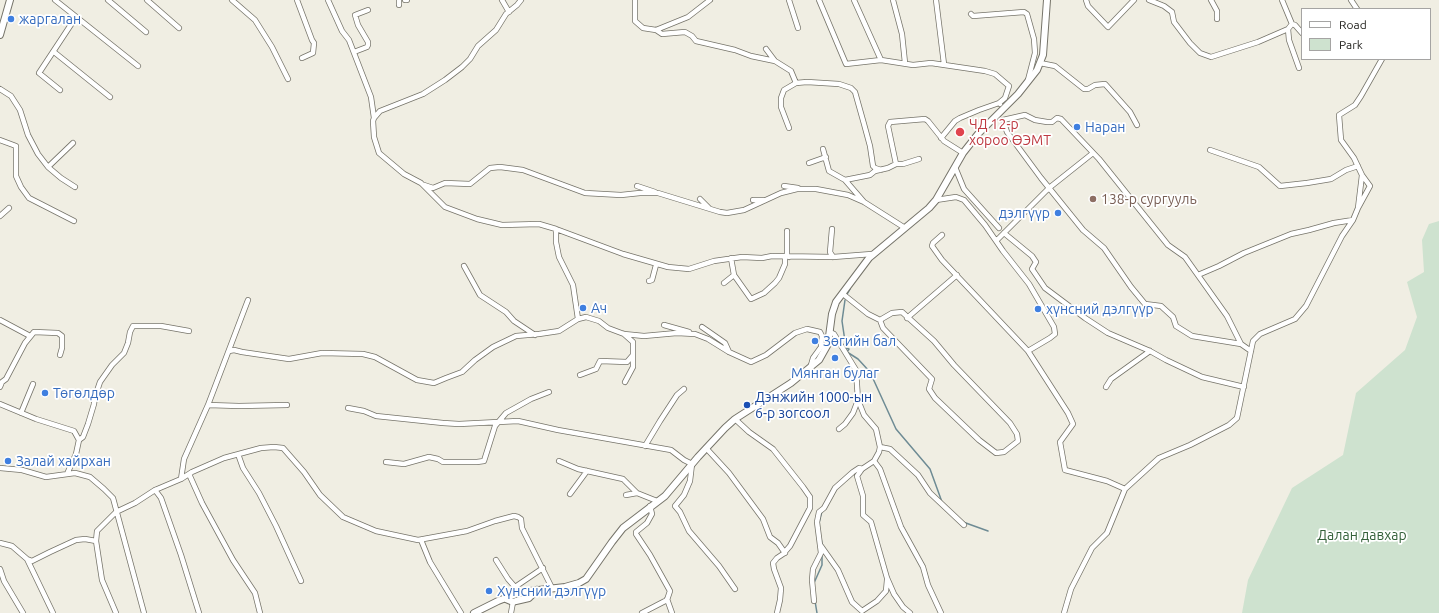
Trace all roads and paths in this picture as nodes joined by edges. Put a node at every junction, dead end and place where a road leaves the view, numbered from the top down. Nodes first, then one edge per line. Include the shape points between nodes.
1 (10, 0) edge
2 (54, 0) edge
3 (108, 0) edge
4 (148, 0) edge
5 (232, 0) edge
6 (297, 0) edge
7 (328, 0) edge
8 (502, 0) edge
9 (521, 0) edge
10 (635, 0) edge
11 (710, 0) edge
12 (789, 0) edge
13 (819, 0) edge
14 (854, 0) edge
15 (893, 0) edge
16 (936, 0) edge
17 (1047, 0) edge
18 (1086, 0) edge
19 (1134, 0) edge
20 (1149, 0) edge
21 (1212, 0) edge
22 (1282, 0) edge
23 (368, 10) dead end
24 (509, 12) junction
25 (971, 14) dead end
26 (76, 17) junction
27 (1217, 19) dead end
28 (1292, 24) junction
29 (179, 28) dead end
30 (798, 28) dead end
31 (1288, 29) junction
32 (656, 30) junction
33 (146, 32) dead end
34 (1301, 32) edge
35 (0, 35) edge
36 (766, 49) dead end
37 (54, 52) junction
38 (354, 52) junction
39 (302, 58) dead end
40 (881, 60) junction
41 (1381, 60) edge
42 (775, 61) junction
43 (905, 63) junction
44 (1040, 63) junction
45 (944, 64) junction
46 (138, 66) dead end
47 (1299, 68) dead end
48 (288, 79) dead end
49 (1028, 82) junction
50 (796, 83) junction
51 (0, 89) edge
52 (60, 90) dead end
53 (110, 97) dead end
54 (999, 103) junction
55 (1002, 110) junction
56 (374, 118) junction
57 (1003, 120) junction
58 (1137, 125) dead end
59 (789, 128) dead end
60 (942, 138) junction
61 (0, 140) edge
62 (73, 143) dead end
63 (823, 149) dead end
64 (1210, 150) dead end
65 (963, 153) junction
66 (1093, 153) junction
67 (826, 157) junction
68 (919, 159) dead end
69 (809, 163) dead end
70 (896, 164) junction
71 (1358, 166) junction
72 (48, 167) junction
73 (955, 167) junction
74 (881, 170) junction
75 (1362, 175) junction
76 (845, 180) junction
77 (421, 183) junction
78 (637, 186) dead end
79 (784, 186) dead end
80 (75, 187) dead end
81 (1049, 188) junction
82 (807, 191) junction
83 (658, 193) junction
84 (700, 199) dead end
85 (753, 200) dead end
86 (766, 200) junction
87 (936, 200) junction
88 (864, 202) junction
89 (9, 208) dead end
90 (1358, 208) junction
91 (712, 210) junction
92 (0, 216) edge
93 (1354, 220) junction
94 (74, 221) dead end
95 (832, 228) dead end
96 (905, 228) junction
97 (999, 228) dead end
98 (556, 229) junction
99 (787, 231) dead end
100 (1004, 233) junction
101 (942, 235) dead end
102 (997, 240) junction
103 (872, 254) junction
104 (833, 256) junction
105 (787, 257) junction
106 (731, 258) junction
107 (656, 265) junction
108 (464, 266) dead end
109 (734, 275) junction
110 (957, 275) junction
111 (1198, 275) junction
112 (649, 281) dead end
113 (724, 283) dead end
114 (843, 294) junction
115 (248, 300) dead end
116 (907, 318) junction
117 (578, 319) junction
118 (0, 320) edge
119 (880, 320) junction
120 (664, 325) dead end
121 (702, 327) dead end
122 (189, 331) dead end
123 (830, 332) junction
124 (624, 334) junction
125 (695, 334) junction
126 (535, 335) junction
127 (30, 336) junction
128 (1241, 344) junction
129 (229, 351) junction
130 (1028, 351) junction
131 (1150, 351) junction
132 (1251, 351) junction
133 (729, 352) junction
134 (60, 355) dead end
135 (633, 355) junction
136 (813, 366) junction
137 (580, 375) dead end
138 (624, 382) dead end
139 (33, 384) dead end
140 (0, 387) edge
141 (1106, 387) dead end
142 (1244, 387) junction
143 (684, 389) dead end
144 (549, 392) dead end
145 (858, 400) junction
146 (0, 404) edge
147 (208, 405) junction
148 (288, 405) dead end
149 (348, 408) dead end
150 (21, 413) junction
151 (735, 419) junction
152 (498, 422) junction
153 (839, 429) dead end
154 (79, 440) junction
155 (645, 446) junction
156 (880, 447) junction
157 (706, 448) junction
158 (238, 454) junction
159 (874, 461) junction
160 (386, 462) dead end
161 (559, 462) dead end
162 (692, 464) junction
163 (0, 468) edge
164 (862, 469) junction
165 (588, 471) junction
166 (67, 474) junction
167 (189, 474) junction
168 (181, 479) junction
169 (1125, 489) junction
170 (155, 490) junction
171 (637, 493) junction
172 (570, 494) dead end
173 (626, 495) dead end
174 (657, 501) junction
175 (650, 506) junction
176 (116, 512) junction
177 (964, 525) dead end
178 (420, 540) junction
179 (96, 541) junction
180 (0, 543) edge
181 (820, 545) junction
182 (785, 553) junction
183 (27, 559) junction
184 (496, 560) dead end
185 (543, 568) junction
186 (0, 569) edge
187 (887, 578) junction
188 (301, 581) dead end
189 (515, 587) junction
190 (552, 588) junction
191 (735, 589) dead end
192 (537, 590) junction
193 (506, 598) junction
194 (667, 599) junction
195 (814, 601) dead end
196 (513, 602) junction
197 (861, 612) edge
198 (23, 613) edge
199 (53, 613) edge
200 (116, 613) edge
201 (144, 613) edge
202 (199, 613) edge
203 (260, 613) edge
204 (462, 613) edge
205 (474, 613) edge
206 (511, 613) edge
207 (642, 613) edge
208 (672, 613) edge
209 (776, 613) edge
210 (910, 613) edge
211 (941, 613) edge
212 (1064, 613) edge

1 - 35 main road
2 - 26 street
3 - 33 street
4 - 29 street
5 - 48 street via 255,20
6 - 39 street via 314,43 313,53
7 - 38 street
8 - 24 street
9 - 24 street
10 - 32 street via 635,21 643,28
11 - 32 street via 688,17
12 - 30 street
13 - 40 street via 846,64
14 - 40 street
15 - 43 street via 902,34
16 - 45 street
17 - 44 main road
18 - 19 street via 1108,27
20 - 31 street via 1172,12 1174,22 1190,43 1200,53 1211,57
21 - 27 street via 1217,11
22 - 28 street
23 - 38 street via 355,15 368,45
24 - 56 street via 462,67 423,94 380,111
25 - 49 street via 1027,14 1034,39
26 - 37 street
26 - 46 street
28 - 31 street
28 - 34 street via 1296,24
31 - 47 street via 1289,40
32 - 42 street via 662,34 685,32 696,40
36 - 42 street
37 - 52 street via 39,73
37 - 53 street
38 - 56 street via 371,97
40 - 43 street
41 - 71 street via 1355,105 1339,115 1341,140
42 - 50 street via 791,71
43 - 45 street
44 - 49 main road
44 - 58 street via 1055,66 1084,89 1105,84 1130,112
45 - 54 street via 995,74 1008,86 1005,98
49 - 55 main road
50 - 59 street via 784,90 781,98 781,107
50 - 74 street via 839,84 855,92 873,166
51 - 72 street via 11,96 20,110 28,135
54 - 55 street
54 - 60 street via 955,121
55 - 57 street
55 - 65 main road
56 - 77 street via 374,137 379,153 404,174
57 - 66 street via 1025,115 1047,122 1061,119
57 - 81 street via 1008,132
60 - 65 street
60 - 70 street via 925,119 890,122 888,126
61 - 94 street via 16,146 16,176 29,198
62 - 72 street
63 - 67 street
64 - 71 street via 1259,166 1280,186 1332,179
65 - 73 main road
66 - 81 street
66 - 111 street via 1168,245 1185,257
67 - 69 street
67 - 76 street via 829,171
68 - 70 street
70 - 74 street
71 - 75 street
72 - 80 street
73 - 87 main road
73 - 97 street via 964,189
74 - 76 street
75 - 90 street
75 - 90 street via 1370,186
76 - 88 street
77 - 83 street via 433,188 445,183 470,184 490,168 500,167 523,170 585,193
77 - 98 street via 445,207 477,219 502,225 539,224
78 - 83 street
79 - 82 street
81 - 100 street
81 - 128 street via 1083,230 1104,248 1145,304 1161,306 1173,317 1176,326 1192,336
82 - 86 street via 798,189
82 - 88 street via 824,190 848,195
83 - 91 street
84 - 91 street
85 - 86 street
86 - 91 street via 744,210 727,213
87 - 96 main road
87 - 102 street via 956,197 964,200
88 - 96 street
89 - 92 street
90 - 93 street
93 - 111 street via 1291,234
93 - 132 street via 1342,236 1306,306 1295,319 1260,334 1253,341
95 - 104 street via 830,252
96 - 103 main road
98 - 107 street
98 - 117 street via 559,257 573,285
99 - 105 street
100 - 102 street
100 - 131 street via 1032,256 1036,262 1032,269 1035,275 1045,288 1063,303 1108,333
101 - 110 street via 932,246
102 - 130 street via 1029,284 1054,327 1055,334
103 - 104 street
103 - 114 main road
104 - 105 street
105 - 106 street
105 - 109 street via 779,278 764,293 751,299
106 - 107 street via 689,269
106 - 109 street
107 - 112 street via 652,280
108 - 126 street via 480,295
109 - 113 street
110 - 116 street
110 - 130 street
111 - 128 street via 1227,316
114 - 119 street
114 - 123 main road via 836,302
115 - 129 street
116 - 119 street via 902,312 892,313
116 - 119 street via 934,341 1010,423 1018,441 1004,452 996,453 979,440 934,396 929,389 932,379 883,328
117 - 124 street via 586,317 599,321 608,328
117 - 126 street via 559,331
118 - 127 street
120 - 125 street
121 - 133 street via 725,343
122 - 154 street via 161,326 133,326 124,353 100,382 83,437
123 - 136 main road via 825,351
123 - 145 street via 834,334 856,370
124 - 125 street
124 - 135 street via 633,342
125 - 133 street
126 - 129 street via 516,336 493,347 462,372 434,382 417,380 375,357 363,354 322,353 289,358
127 - 134 street via 34,332 58,333 62,336
127 - 140 street
128 - 132 street
129 - 147 street
130 - 169 street via 1068,412 1073,424 1060,442 1065,470 1107,481
131 - 141 street via 1111,379
131 - 142 street via 1202,377
132 - 142 street
133 - 136 street via 751,362 795,333 807,329 820,332 822,336 821,347 813,358
135 - 137 street via 627,362 600,361 596,369
135 - 138 street via 633,367
136 - 151 main road via 774,395
139 - 150 street
142 - 169 street via 1237,418 1222,429 1159,458
143 - 155 street
144 - 152 street via 506,413
145 - 153 street via 853,413
145 - 156 street via 864,415 876,429
146 - 150 street
147 - 148 street
147 - 168 street via 184,459
149 - 152 street via 376,416 422,422
150 - 154 street via 74,431
151 - 157 main road
151 - 182 street via 773,449 810,497 810,508
152 - 155 street via 518,421
152 - 160 street via 484,461 443,462 438,458 429,457 404,464
154 - 166 street
155 - 162 street via 671,450
156 - 159 street
156 - 177 street via 890,449 918,475 930,493
157 - 162 main road
157 - 182 street via 730,472 763,519 770,537
158 - 167 street
158 - 178 street via 261,448 283,448 320,495 343,517 376,531
158 - 188 street via 243,468 276,526
159 - 164 street
159 - 211 street via 880,469 901,527 923,567
161 - 165 street
162 - 174 main road via 673,488
162 - 191 street via 690,480 684,495 675,506 689,531
163 - 166 street via 22,470 46,477
164 - 181 street via 853,472 835,488 819,512 817,522
164 - 187 street via 857,476 863,496 863,515 871,522
165 - 171 street via 623,479
165 - 172 street
166 - 176 street via 75,473 90,477 113,498
167 - 168 street
167 - 203 street via 233,560 255,593
168 - 170 street
169 - 212 street via 1107,533 1092,548 1070,589
170 - 176 street
170 - 202 street via 181,555
171 - 173 street
171 - 174 street
174 - 175 main road
175 - 190 main road via 623,528 586,579 572,586
175 - 194 street via 652,514 636,534 670,591
176 - 179 street via 98,530
176 - 201 street
178 - 185 street via 467,531 514,516 521,519 522,528
178 - 204 street via 430,562
179 - 183 street via 76,540 32,561
179 - 200 street via 102,580
180 - 183 street via 12,546
181 - 195 street via 821,553 813,569
181 - 197 street via 838,570 852,602
182 - 209 street via 773,563 782,588
183 - 199 street
184 - 189 street
185 - 189 street
185 - 190 street
186 - 198 street via 4,581
187 - 197 street via 886,591
187 - 210 street via 903,607
189 - 193 street
190 - 192 main road
192 - 193 main road via 521,592
192 - 196 main road via 529,598
193 - 196 main road
193 - 205 main road
194 - 207 street
194 - 208 street
196 - 206 street

